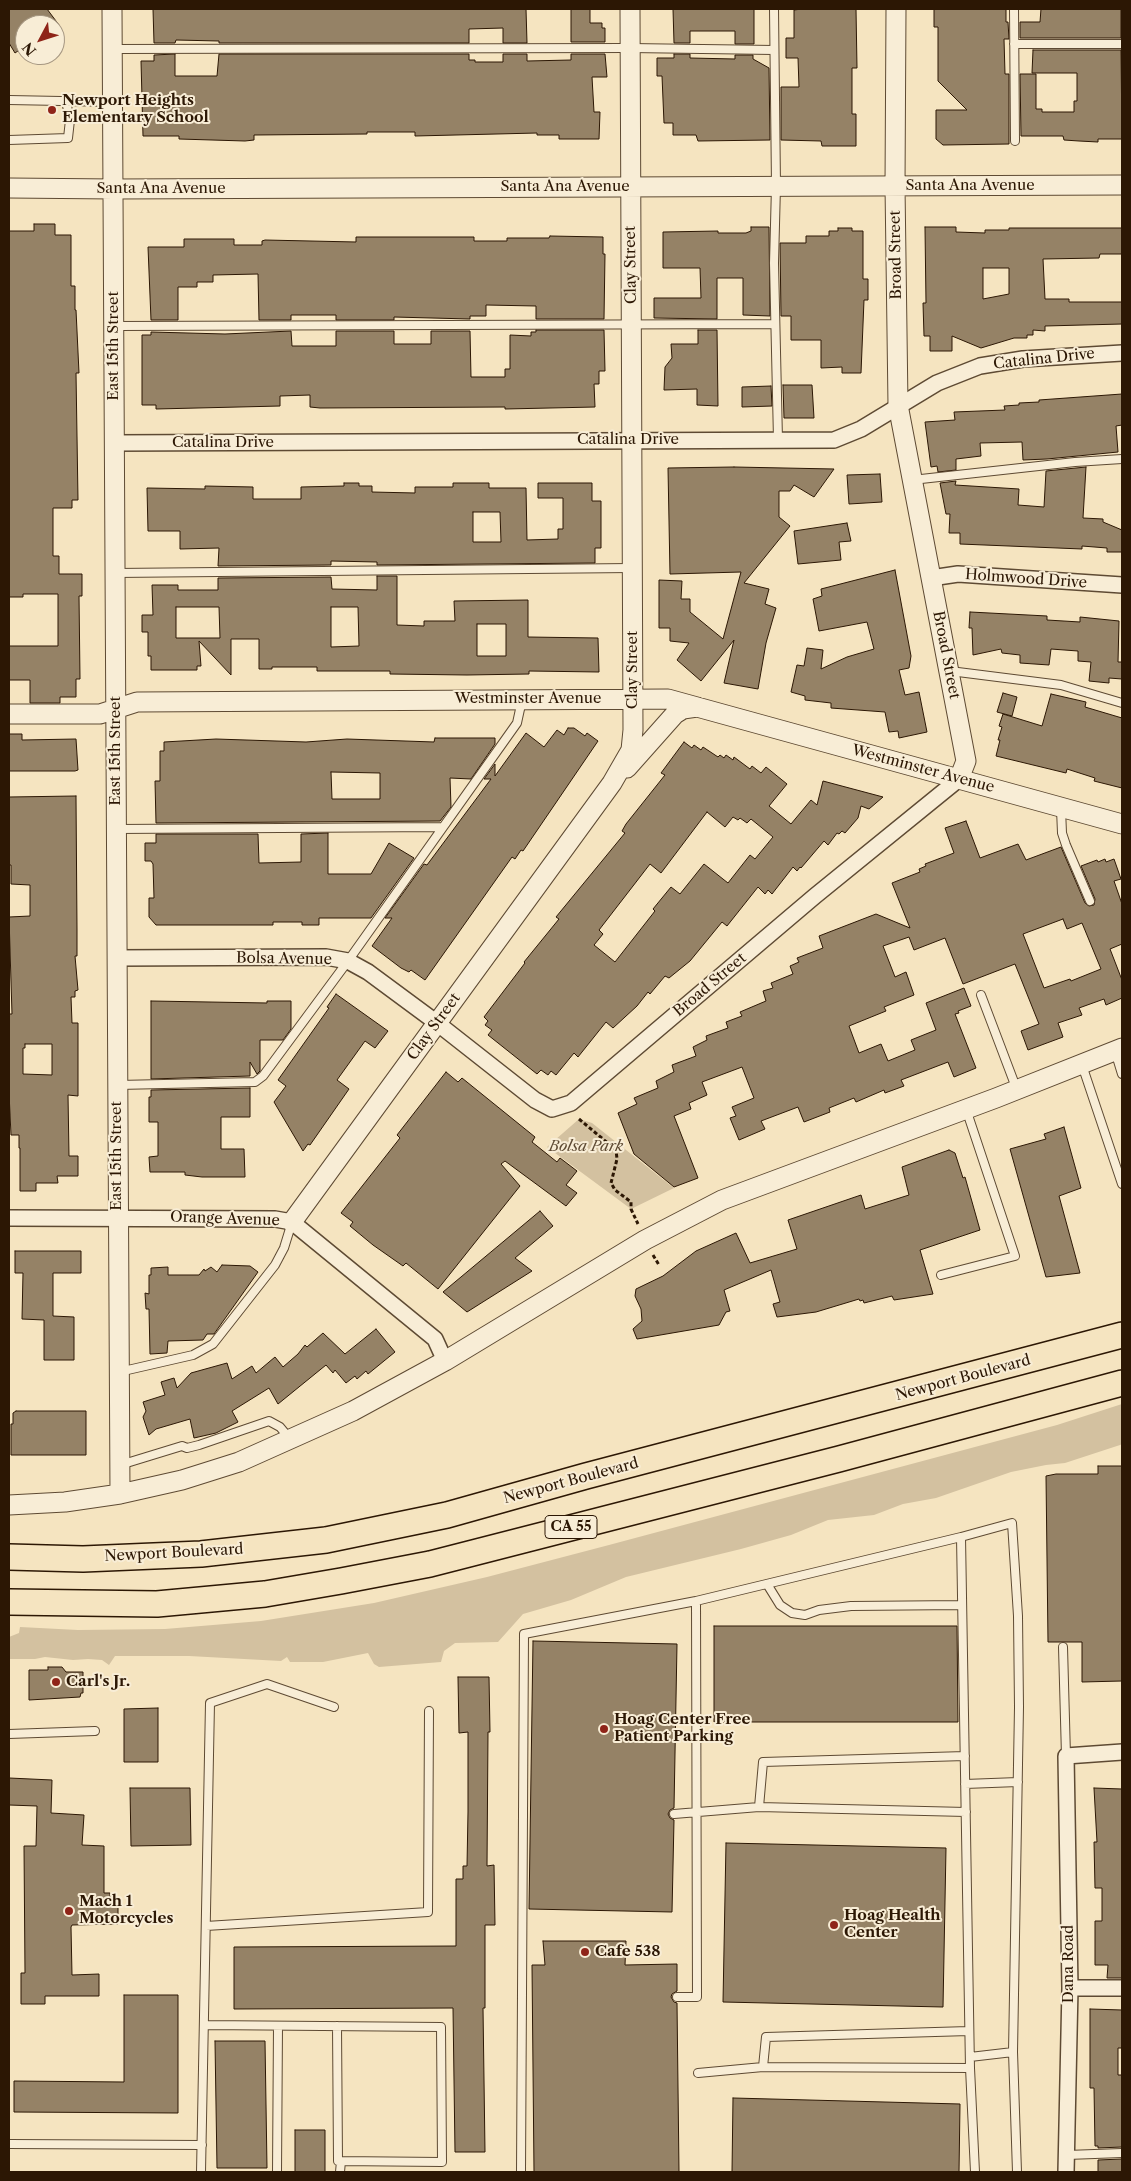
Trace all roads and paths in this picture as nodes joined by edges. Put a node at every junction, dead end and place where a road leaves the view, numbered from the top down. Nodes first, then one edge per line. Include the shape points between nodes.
1 (112, 9) edge
2 (630, 9) edge
3 (774, 9) edge
4 (896, 9) edge
5 (1014, 9) edge
6 (1014, 44) junction
7 (1122, 44) edge
8 (630, 48) junction
9 (113, 49) junction
10 (774, 50) junction
11 (9, 100) edge
12 (66, 101) junction
13 (113, 102) junction
14 (9, 140) edge
15 (1015, 141) dead end
16 (1122, 185) edge
17 (630, 186) junction
18 (776, 186) junction
19 (895, 186) junction
20 (9, 188) edge
21 (114, 190) junction
22 (632, 323) junction
23 (776, 324) junction
24 (113, 326) junction
25 (1122, 352) edge
26 (898, 405) junction
27 (632, 440) junction
28 (778, 440) junction
29 (114, 443) junction
30 (1122, 459) edge
31 (912, 480) junction
32 (632, 568) junction
33 (115, 573) junction
34 (931, 578) junction
35 (1122, 585) edge
36 (948, 671) junction
37 (522, 698) junction
38 (633, 698) junction
39 (1122, 703) edge
40 (697, 707) junction
41 (116, 709) junction
42 (9, 714) edge
43 (959, 779) junction
44 (612, 783) junction
45 (1061, 807) junction
46 (1122, 824) edge
47 (443, 827) junction
48 (116, 829) junction
49 (1090, 901) dead end
50 (117, 958) junction
51 (348, 961) junction
52 (981, 994) dead end
53 (437, 1023) junction
54 (1118, 1050) edge
55 (1082, 1064) junction
56 (1122, 1074) edge
57 (117, 1084) junction
58 (1017, 1090) junction
59 (552, 1108) joint
60 (966, 1109) junction
61 (579, 1118) dead end
62 (1122, 1184) edge
63 (631, 1209) dead end
64 (118, 1216) junction
65 (9, 1218) edge
66 (292, 1222) junction
67 (941, 1274) dead end
68 (1122, 1335) edge
69 (445, 1361) junction
70 (119, 1372) junction
71 (1122, 1383) edge
72 (290, 1439) junction
73 (120, 1465) junction
74 (120, 1494) junction
75 (9, 1505) edge
76 (961, 1537) junction
77 (9, 1557) edge
78 (768, 1584) junction
79 (696, 1601) junction
80 (9, 1602) edge
81 (962, 1605) junction
82 (1063, 1647) dead end
83 (334, 1707) dead end
84 (429, 1711) dead end
85 (95, 1731) dead end
86 (9, 1734) edge
87 (1122, 1752) edge
88 (964, 1756) junction
89 (1066, 1756) junction
90 (1018, 1782) junction
91 (965, 1784) junction
92 (759, 1807) junction
93 (966, 1812) junction
94 (697, 1813) junction
95 (674, 1814) dead end
96 (206, 1926) junction
97 (1070, 1988) junction
98 (1122, 1988) edge
99 (677, 1997) dead end
100 (204, 2025) junction
101 (278, 2026) junction
102 (338, 2026) junction
103 (969, 2031) junction
104 (1013, 2052) junction
105 (970, 2057) junction
106 (763, 2067) junction
107 (970, 2068) junction
108 (698, 2073) dead end
109 (9, 2144) edge
110 (202, 2145) junction
111 (1122, 2153) edge
112 (1067, 2155) junction
113 (340, 2161) junction
114 (201, 2172) edge
115 (277, 2172) edge
116 (340, 2172) edge
117 (521, 2172) edge
118 (975, 2172) edge
119 (1017, 2172) edge
120 (1066, 2172) edge

1 - 9 street, East 15th Street
2 - 8 street, Clay Street
3 - 10 lane
4 - 19 street, Broad Street
5 - 6 lane
6 - 7 lane
6 - 15 lane
8 - 9 lane
8 - 10 lane
8 - 17 street, Clay Street
9 - 13 street, East 15th Street
10 - 18 lane
11 - 12 lane
12 - 13 lane
12 - 14 lane via 70,120 68,138
13 - 21 street, East 15th Street
16 - 19 street, Santa Ana Avenue
17 - 18 street, Santa Ana Avenue
17 - 21 street, Santa Ana Avenue
17 - 22 street, Clay Street
18 - 19 street, Santa Ana Avenue
18 - 23 lane
19 - 26 street, Broad Street
20 - 21 street, Santa Ana Avenue
21 - 24 street, East 15th Street
22 - 23 lane
22 - 24 lane
22 - 27 street, Clay Street
23 - 28 lane
24 - 29 street, East 15th Street
25 - 26 street, Catalina Drive via 1023,358 980,366 937,383
26 - 28 street, Catalina Drive via 834,440
26 - 31 street, Broad Street
27 - 28 street, Catalina Drive
27 - 29 street, Catalina Drive
27 - 32 street, Clay Street
29 - 33 street, East 15th Street
30 - 31 lane
31 - 34 street, Broad Street
32 - 33 lane
32 - 38 street, Clay Street
33 - 41 street, East 15th Street
34 - 35 street, Holmwood Drive via 958,574
34 - 36 street, Broad Street
36 - 39 lane via 1061,685
36 - 43 street, Broad Street via 966,761
37 - 38 street, Westminster Avenue
37 - 41 street, Westminster Avenue via 137,702
37 - 47 lane via 517,723
38 - 40 street, Westminster Avenue via 668,699
38 - 44 street, Clay Street via 631,750
40 - 43 street, Westminster Avenue
40 - 44 street via 675,714
41 - 42 street, Westminster Avenue via 100,714
41 - 48 street, East 15th Street
43 - 45 street, Westminster Avenue
43 - 59 street, Broad Street via 829,884 570,1103
44 - 53 street, Clay Street
45 - 46 street, Westminster Avenue
45 - 49 lane via 1062,833
47 - 48 lane
47 - 51 lane
48 - 50 street, East 15th Street
50 - 51 street, Bolsa Avenue via 326,957
50 - 57 street, East 15th Street
51 - 53 street, Bolsa Avenue
51 - 57 lane via 263,1076 255,1082
52 - 58 lane
53 - 59 street, Bolsa Avenue via 535,1100
53 - 66 street, Clay Street
54 - 55 street
54 - 56 lane
55 - 58 street
55 - 62 lane
57 - 64 street, East 15th Street
58 - 60 street
60 - 67 lane via 1015,1256
60 - 69 street via 722,1200 645,1240
61 - 63 path via 616,1150 611,1183 631,1202
64 - 65 street, Orange Avenue
64 - 66 street, Orange Avenue
64 - 70 street, East 15th Street
66 - 69 street, Orange Avenue via 435,1339
66 - 70 lane via 275,1265 213,1344 193,1355
68 - 77 highway, Newport Boulevard via 447,1515 326,1540 201,1554 83,1559
69 - 72 street via 353,1411
70 - 73 street, East 15th Street
71 - 80 highway, CA 55 via 830,1462 430,1564 359,1578 265,1594 157,1604
72 - 73 lane via 280,1427 269,1421 187,1448 182,1446
72 - 74 street via 239,1462 182,1480
73 - 74 street, East 15th Street
74 - 75 street
76 - 78 lane
76 - 81 lane
76 - 90 lane via 1012,1523 1018,1616
78 - 79 lane
78 - 81 lane via 780,1605 792,1613 805,1615 851,1606
79 - 94 lane
79 - 117 lane via 524,1634
81 - 88 lane
82 - 89 lane
83 - 96 lane via 267,1684 210,1703
84 - 96 lane via 428,1912
85 - 86 lane
87 - 89 street
88 - 91 lane
88 - 92 lane via 763,1762
89 - 97 street, Dana Road
90 - 91 lane
90 - 104 lane
91 - 93 lane
92 - 93 lane
92 - 94 lane
93 - 103 lane
94 - 95 lane
94 - 99 lane via 697,1997
96 - 100 lane
97 - 98 street
97 - 112 street, Dana Road
100 - 101 lane
100 - 110 lane
101 - 102 lane
101 - 115 lane
102 - 113 lane
102 - 113 lane via 441,2027 442,2162
103 - 105 lane
103 - 106 lane via 766,2037
104 - 105 lane
104 - 119 lane
105 - 107 lane
106 - 107 lane
106 - 108 lane
107 - 118 lane
109 - 110 lane
110 - 114 lane
111 - 112 lane
112 - 120 street, Dana Road
113 - 116 lane

